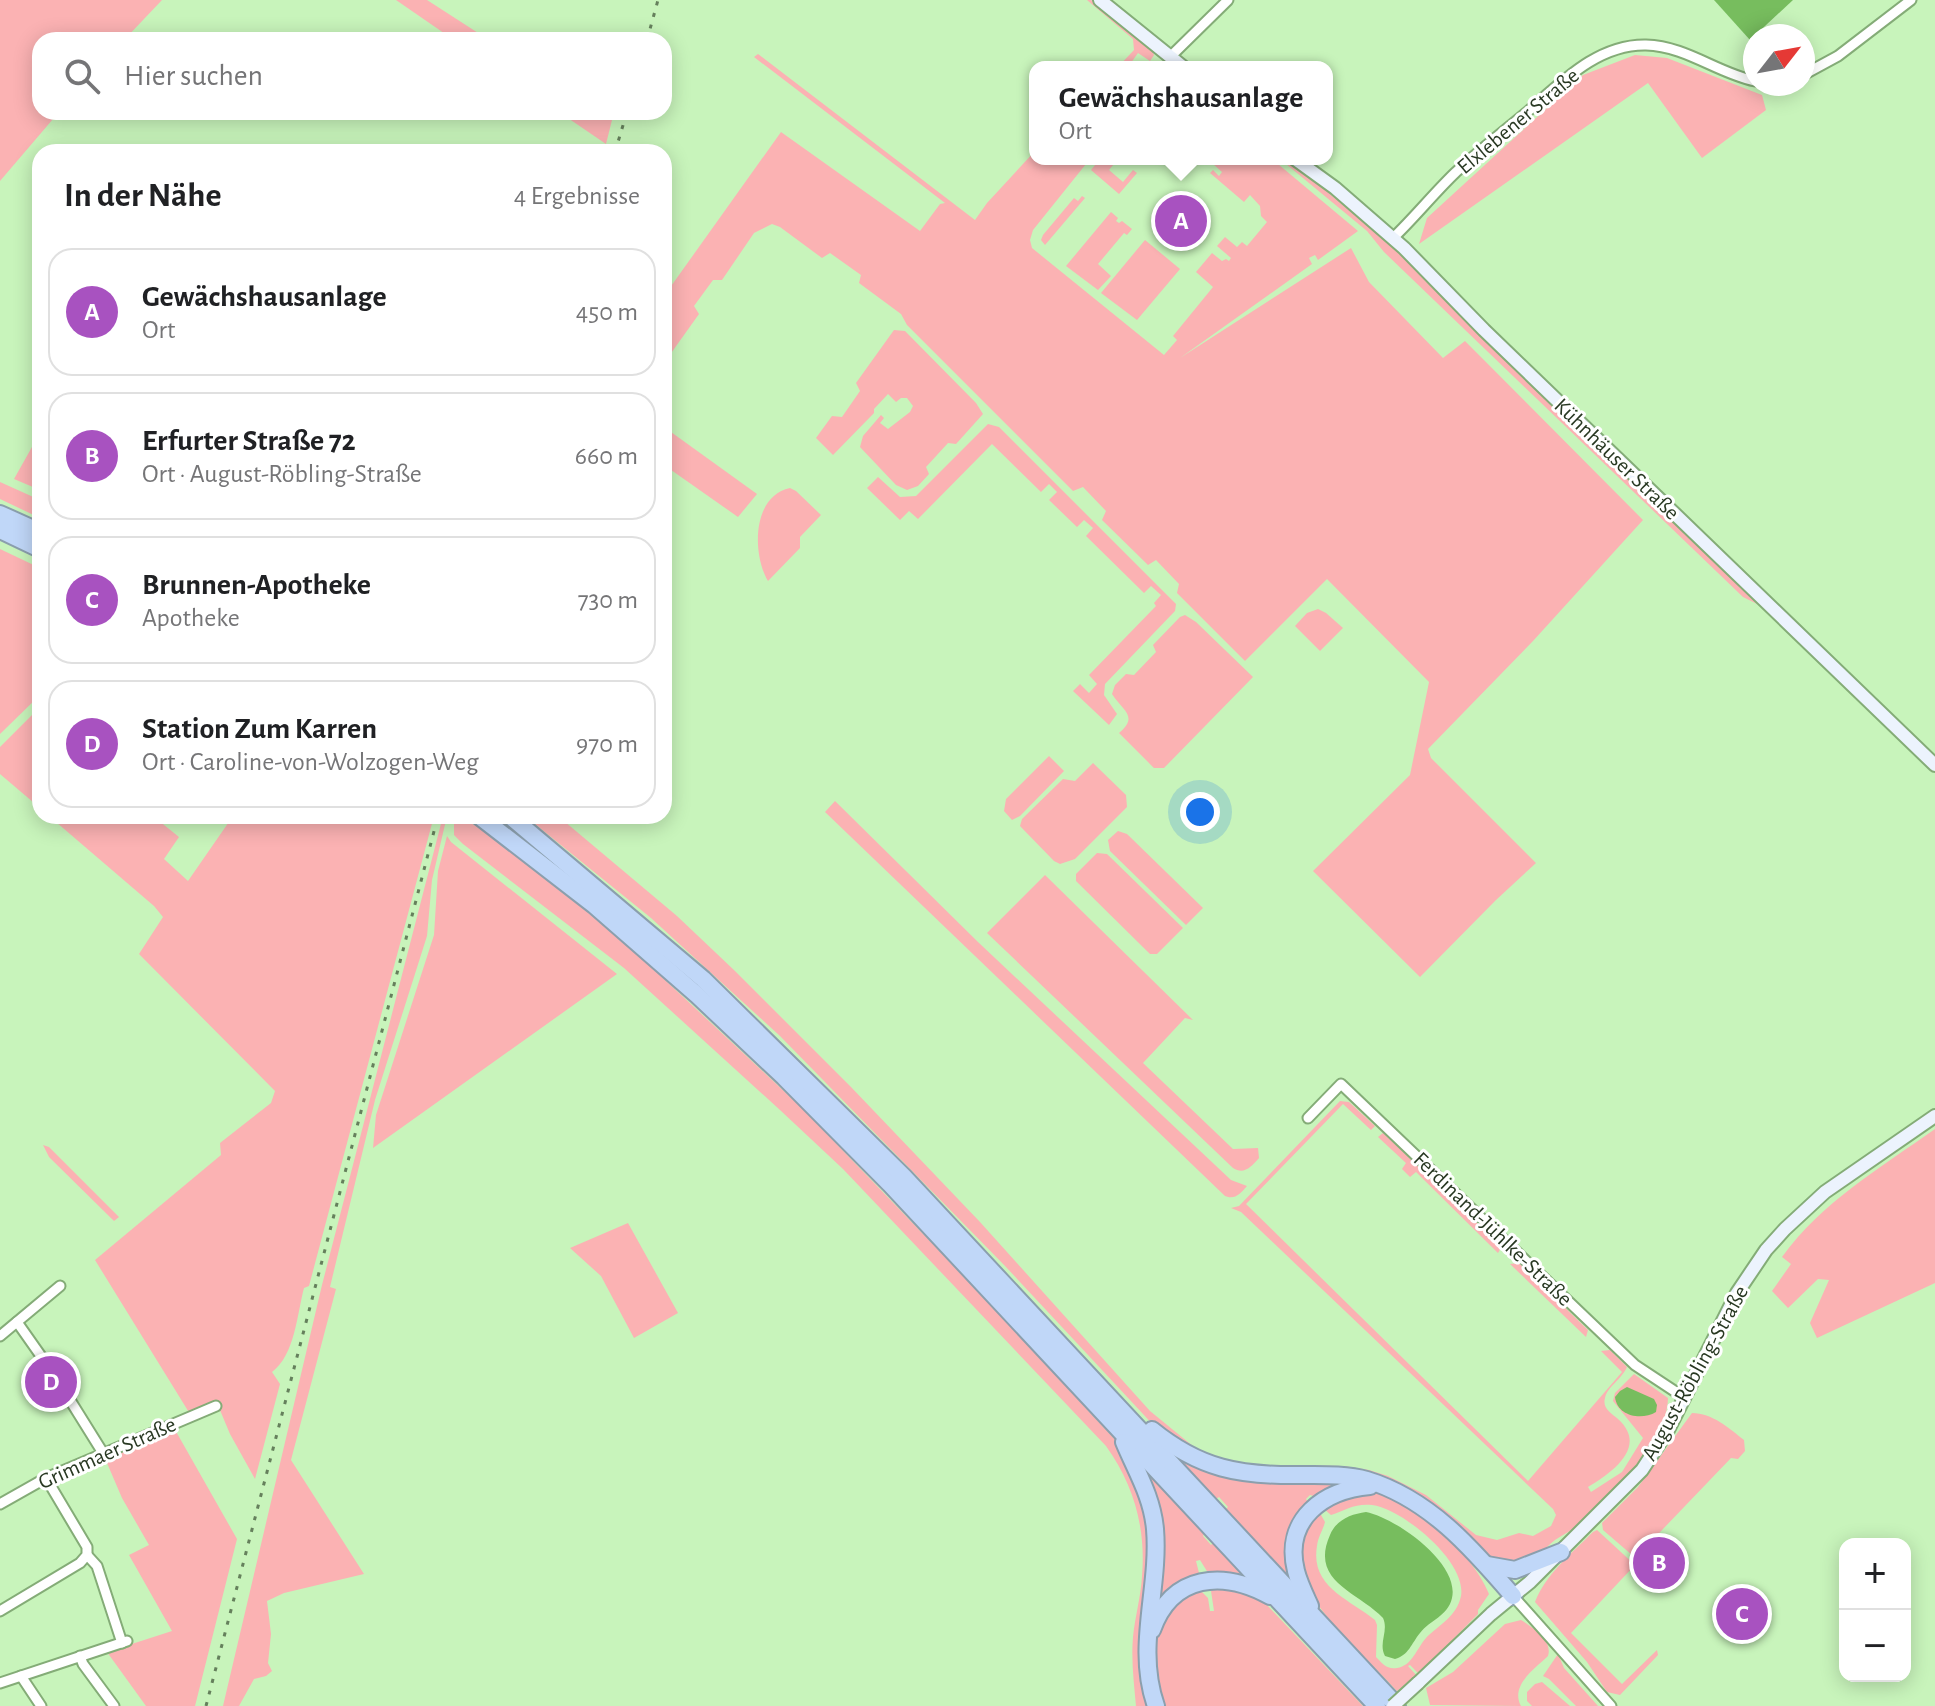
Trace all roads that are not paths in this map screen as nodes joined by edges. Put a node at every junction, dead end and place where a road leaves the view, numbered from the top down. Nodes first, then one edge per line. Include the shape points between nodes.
1 (1100, 0) edge
2 (1228, 0) edge
3 (1911, 0) edge
4 (1170, 57) junction
5 (1175, 61) edge
6 (1815, 69) edge
7 (1743, 78) edge
8 (1303, 165) edge
9 (1393, 238) junction
10 (0, 514) edge
11 (32, 528) edge
12 (0, 530) edge
13 (32, 545) edge
14 (1935, 765) edge
15 (489, 824) edge
16 (519, 824) edge
17 (1935, 1116) edge
18 (1308, 1118) dead end
19 (60, 1286) dead end
20 (17, 1322) junction
21 (0, 1336) edge
22 (1685, 1398) junction
23 (216, 1406) dead end
24 (1123, 1422) junction
25 (103, 1453) junction
26 (46, 1478) junction
27 (1377, 1485) junction
28 (0, 1504) edge
29 (1561, 1552) junction
30 (87, 1555) junction
31 (1487, 1565) junction
32 (1513, 1596) junction
33 (1280, 1602) junction
34 (0, 1611) edge
35 (1315, 1619) junction
36 (1147, 1647) junction
37 (80, 1656) junction
38 (21, 1676) junction
39 (0, 1683) edge
40 (41, 1706) edge
41 (114, 1706) edge
42 (1156, 1706) edge
43 (1377, 1706) edge
44 (1395, 1706) edge
45 (1611, 1706) edge

1 - 4 street
2 - 4 street
3 - 6 street
4 - 5 street
7 - 9 street, Elxlebener Straße via 1674,48 1617,49 1575,71 1454,174
8 - 9 street, Kühnhäuser Straße
9 - 14 street, Kühnhäuser Straße
10 - 11 highway
12 - 13 highway
15 - 24 highway via 594,905 784,1077
16 - 24 highway via 703,979 796,1069 914,1188
17 - 22 street, August-Röbling-Straße via 1825,1192 1766,1250 1737,1293
18 - 22 street, Ferdinand-Jühlke-Straße via 1341,1084 1635,1365
19 - 20 street
20 - 21 street
20 - 25 street
22 - 29 street, August-Röbling-Straße via 1642,1470
23 - 25 street, Grimmaer Straße
24 - 27 highway via 1226,1470 1341,1476
24 - 33 highway
24 - 35 highway
24 - 36 highway via 1155,1527
25 - 26 street, Grimmaer Straße
26 - 28 street, Grimmaer Straße
26 - 30 street
27 - 31 highway via 1416,1501
27 - 35 highway via 1327,1497 1299,1529 1296,1571
29 - 31 highway via 1515,1570
29 - 32 street, August-Röbling-Straße
30 - 34 street
30 - 37 street via 97,1566 124,1642
31 - 32 highway
32 - 44 street, August-Röbling-Straße, bridge
32 - 45 street
33 - 36 highway via 1235,1582 1201,1582 1164,1606
33 - 43 highway
35 - 44 highway
36 - 42 highway
37 - 38 street
37 - 41 street
38 - 39 street
38 - 40 street

